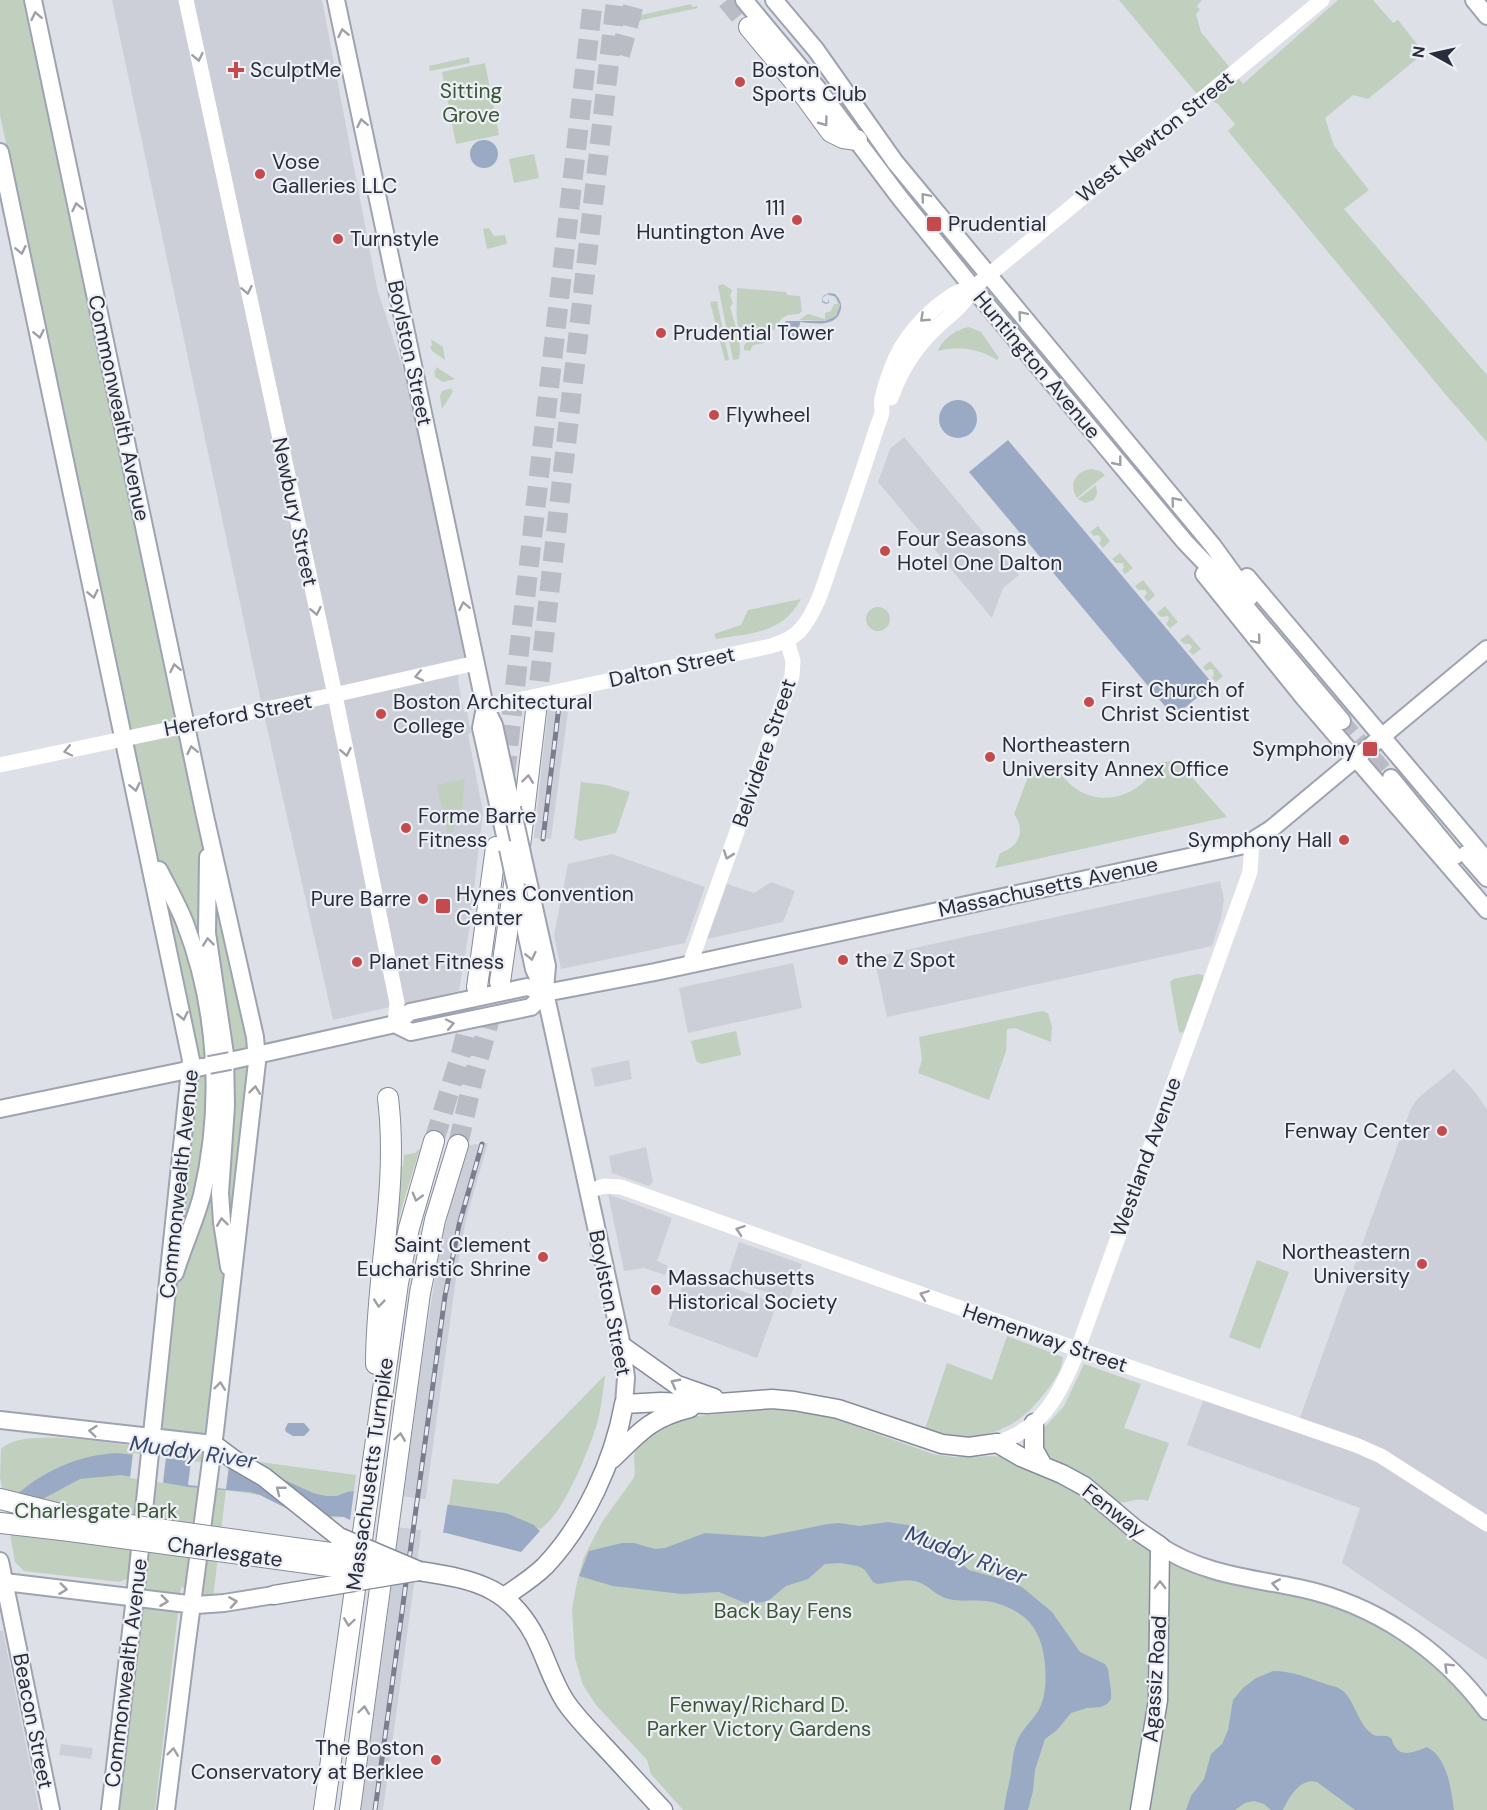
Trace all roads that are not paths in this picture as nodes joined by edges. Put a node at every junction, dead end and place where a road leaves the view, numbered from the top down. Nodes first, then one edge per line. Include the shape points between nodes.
1 (33, 0) edge
2 (186, 0) edge
3 (336, 0) edge
4 (744, 0) edge
5 (774, 0) edge
6 (1322, 0) edge
7 (1474, 0) edge
8 (1487, 16) edge
9 (749, 27) tunnel mouth
10 (857, 140) junction
11 (0, 152) edge
12 (989, 275) junction
13 (973, 288) junction
14 (1185, 542) junction
15 (1213, 546) junction
16 (787, 640) junction
17 (1487, 649) edge
18 (476, 663) junction
19 (335, 695) junction
20 (485, 707) junction
21 (536, 711) tunnel mouth
22 (186, 725) junction
23 (1382, 736) junction
24 (125, 738) junction
25 (1357, 757) junction
26 (0, 765) edge
27 (205, 816) junction
28 (145, 836) junction
29 (1252, 841) junction
30 (502, 848) junction
31 (1487, 861) edge
32 (1487, 878) edge
33 (1487, 895) edge
34 (1487, 910) edge
35 (690, 964) junction
36 (500, 982) tunnel mouth
37 (477, 987) tunnel mouth
38 (545, 993) junction
39 (394, 1024) junction
40 (257, 1055) junction
41 (191, 1069) junction
42 (388, 1098) dead end
43 (0, 1109) edge
44 (434, 1141) tunnel mouth
45 (458, 1145) tunnel mouth
46 (589, 1191) junction
47 (230, 1301) junction
48 (165, 1322) junction
49 (622, 1346) junction
50 (1078, 1350) junction
51 (730, 1402) junction
52 (624, 1404) junction
53 (707, 1404) junction
54 (0, 1420) edge
55 (19, 1423) junction
56 (1034, 1423) junction
57 (0, 1430) edge
58 (376, 1435) junction
59 (997, 1443) junction
60 (151, 1444) junction
61 (213, 1444) junction
62 (608, 1463) junction
63 (1043, 1466) junction
64 (0, 1499) edge
65 (0, 1509) edge
66 (0, 1523) edge
67 (71, 1524) junction
68 (1487, 1524) edge
69 (0, 1536) edge
70 (1160, 1546) junction
71 (0, 1561) edge
72 (381, 1566) joint
73 (419, 1571) junction
74 (2, 1582) edge
75 (274, 1595) joint
76 (135, 1597) junction
77 (504, 1597) junction
78 (193, 1605) junction
79 (1487, 1711) edge
80 (51, 1810) edge
81 (110, 1810) edge
82 (166, 1810) edge
83 (324, 1810) edge
84 (350, 1810) edge
85 (663, 1810) edge
86 (1140, 1810) edge

22 -> 1 main road, Commonwealth Avenue
2 -> 19 main road, Newbury Street
18 -> 3 main road, Boylston Street
4 - 10 main road, Huntington Avenue
12 -> 5 main road, Huntington Avenue via 890,155 825,62
6 - 12 main road, West Newton Street
7 - 8 main road
9 -> 10 highway via 831,132
10 - 13 main road, Huntington Avenue
11 -> 24 main road, Commonwealth Avenue
12 - 13 main road
15 -> 12 main road, Huntington Avenue
13 -> 14 main road, Huntington Avenue
13 - 16 main road via 951,295 903,343 813,611
14 - 15 main road, Huntington Avenue via 1346,718
14 -> 25 main road via 1219,595
15 - 23 main road via 1251,580
16 - 20 main road, Dalton Street
16 -> 35 main road, Belvidere Street via 793,661 792,676
17 - 23 main road, Massachusetts Avenue
18 -> 19 main road, Hereford Street
18 - 20 main road, Boylston Street
19 - 22 main road, Hereford Street
19 -> 39 main road, Newbury Street via 397,1003
20 - 30 main road, Boylston Street via 481,728
20 - 38 main road, Boylston Street, bridge via 494,725 547,966
36 -> 21 highway
22 - 24 main road, Hereford Street
27 -> 22 main road, Commonwealth Avenue
23 - 25 main road, Massachusetts Avenue
23 - 31 main road
24 -> 26 main road, Hereford Street
24 -> 28 main road, Commonwealth Avenue
25 - 29 main road, Massachusetts Avenue
25 - 34 main road
27 - 40 main road, Commonwealth Avenue
47 -> 27 main road, Commonwealth Avenue via 220,1203 225,1054 207,933
28 -> 41 main road, Commonwealth Avenue
28 - 48 main road, Commonwealth Avenue via 182,915 197,960 209,1015 214,1074 208,1165
29 - 35 main road, Massachusetts Avenue
29 - 50 main road, Westland Avenue via 1248,877
30 - 37 highway
30 -> 38 main road, Boylston Street, bridge via 534,969
32 - 33 main road via 1394,775
35 - 38 main road, Massachusetts Avenue
38 - 39 main road, Massachusetts Avenue via 531,1007 411,1032
38 - 46 main road, Boylston Street
39 - 40 main road, Massachusetts Avenue
40 - 41 main road, Massachusetts Avenue, bridge
47 -> 40 main road, Commonwealth Avenue
41 - 43 main road, Massachusetts Avenue
41 - 48 main road, Commonwealth Avenue
42 -> 58 highway via 391,1192 376,1336
44 -> 58 highway, Massachusetts Turnpike via 401,1265
84 -> 45 highway, Massachusetts Turnpike via 420,1293 435,1220
46 - 49 main road, Boylston Street
50 -> 46 main road, Hemenway Street via 621,1187 604,1186
61 -> 47 main road, Commonwealth Avenue
48 - 60 main road, Commonwealth Avenue
51 -> 49 highway via 677,1385
49 - 52 main road, Boylston Street
50 - 56 main road, Westland Avenue via 1058,1395
50 - 68 main road, Hemenway Street via 1381,1456
51 - 53 highway
51 - 59 highway via 772,1399 810,1403 946,1445
52 - 53 highway
52 - 62 highway, Boylston Street
53 - 62 highway via 659,1418
54 - 55 main road
55 - 57 main road
60 -> 55 main road
56 - 59 main road, Westland Avenue
56 - 63 highway via 1034,1450
58 -> 83 highway, Massachusetts Turnpike
59 - 63 highway, Fenway
60 - 61 main road
60 - 76 main road, Commonwealth Avenue
73 -> 61 highway, bridge via 339,1537 264,1477
61 - 78 main road, Commonwealth Avenue
62 - 77 highway, Boylston Street via 558,1550 537,1573
63 - 70 highway, Fenway via 1090,1490
64 - 67 highway
65 - 67 highway
66 - 67 highway
67 - 69 highway via 31,1535
67 - 72 highway, Charlesgate, bridge via 343,1568
79 -> 70 main road, Fenway via 1431,1652 1369,1612 1313,1591 1212,1570
86 -> 70 highway, Agassiz Road via 1158,1700
71 - 74 main road, Beacon Street
72 - 73 highway, Charlesgate, bridge
73 - 75 highway, bridge
73 - 77 highway, Charlesgate via 473,1581
74 -> 76 main road
74 - 80 main road, Beacon Street
78 -> 75 main road
76 -> 78 main road
76 - 81 main road, Commonwealth Avenue
77 - 85 highway via 528,1623 568,1705
82 -> 78 main road, Commonwealth Avenue

